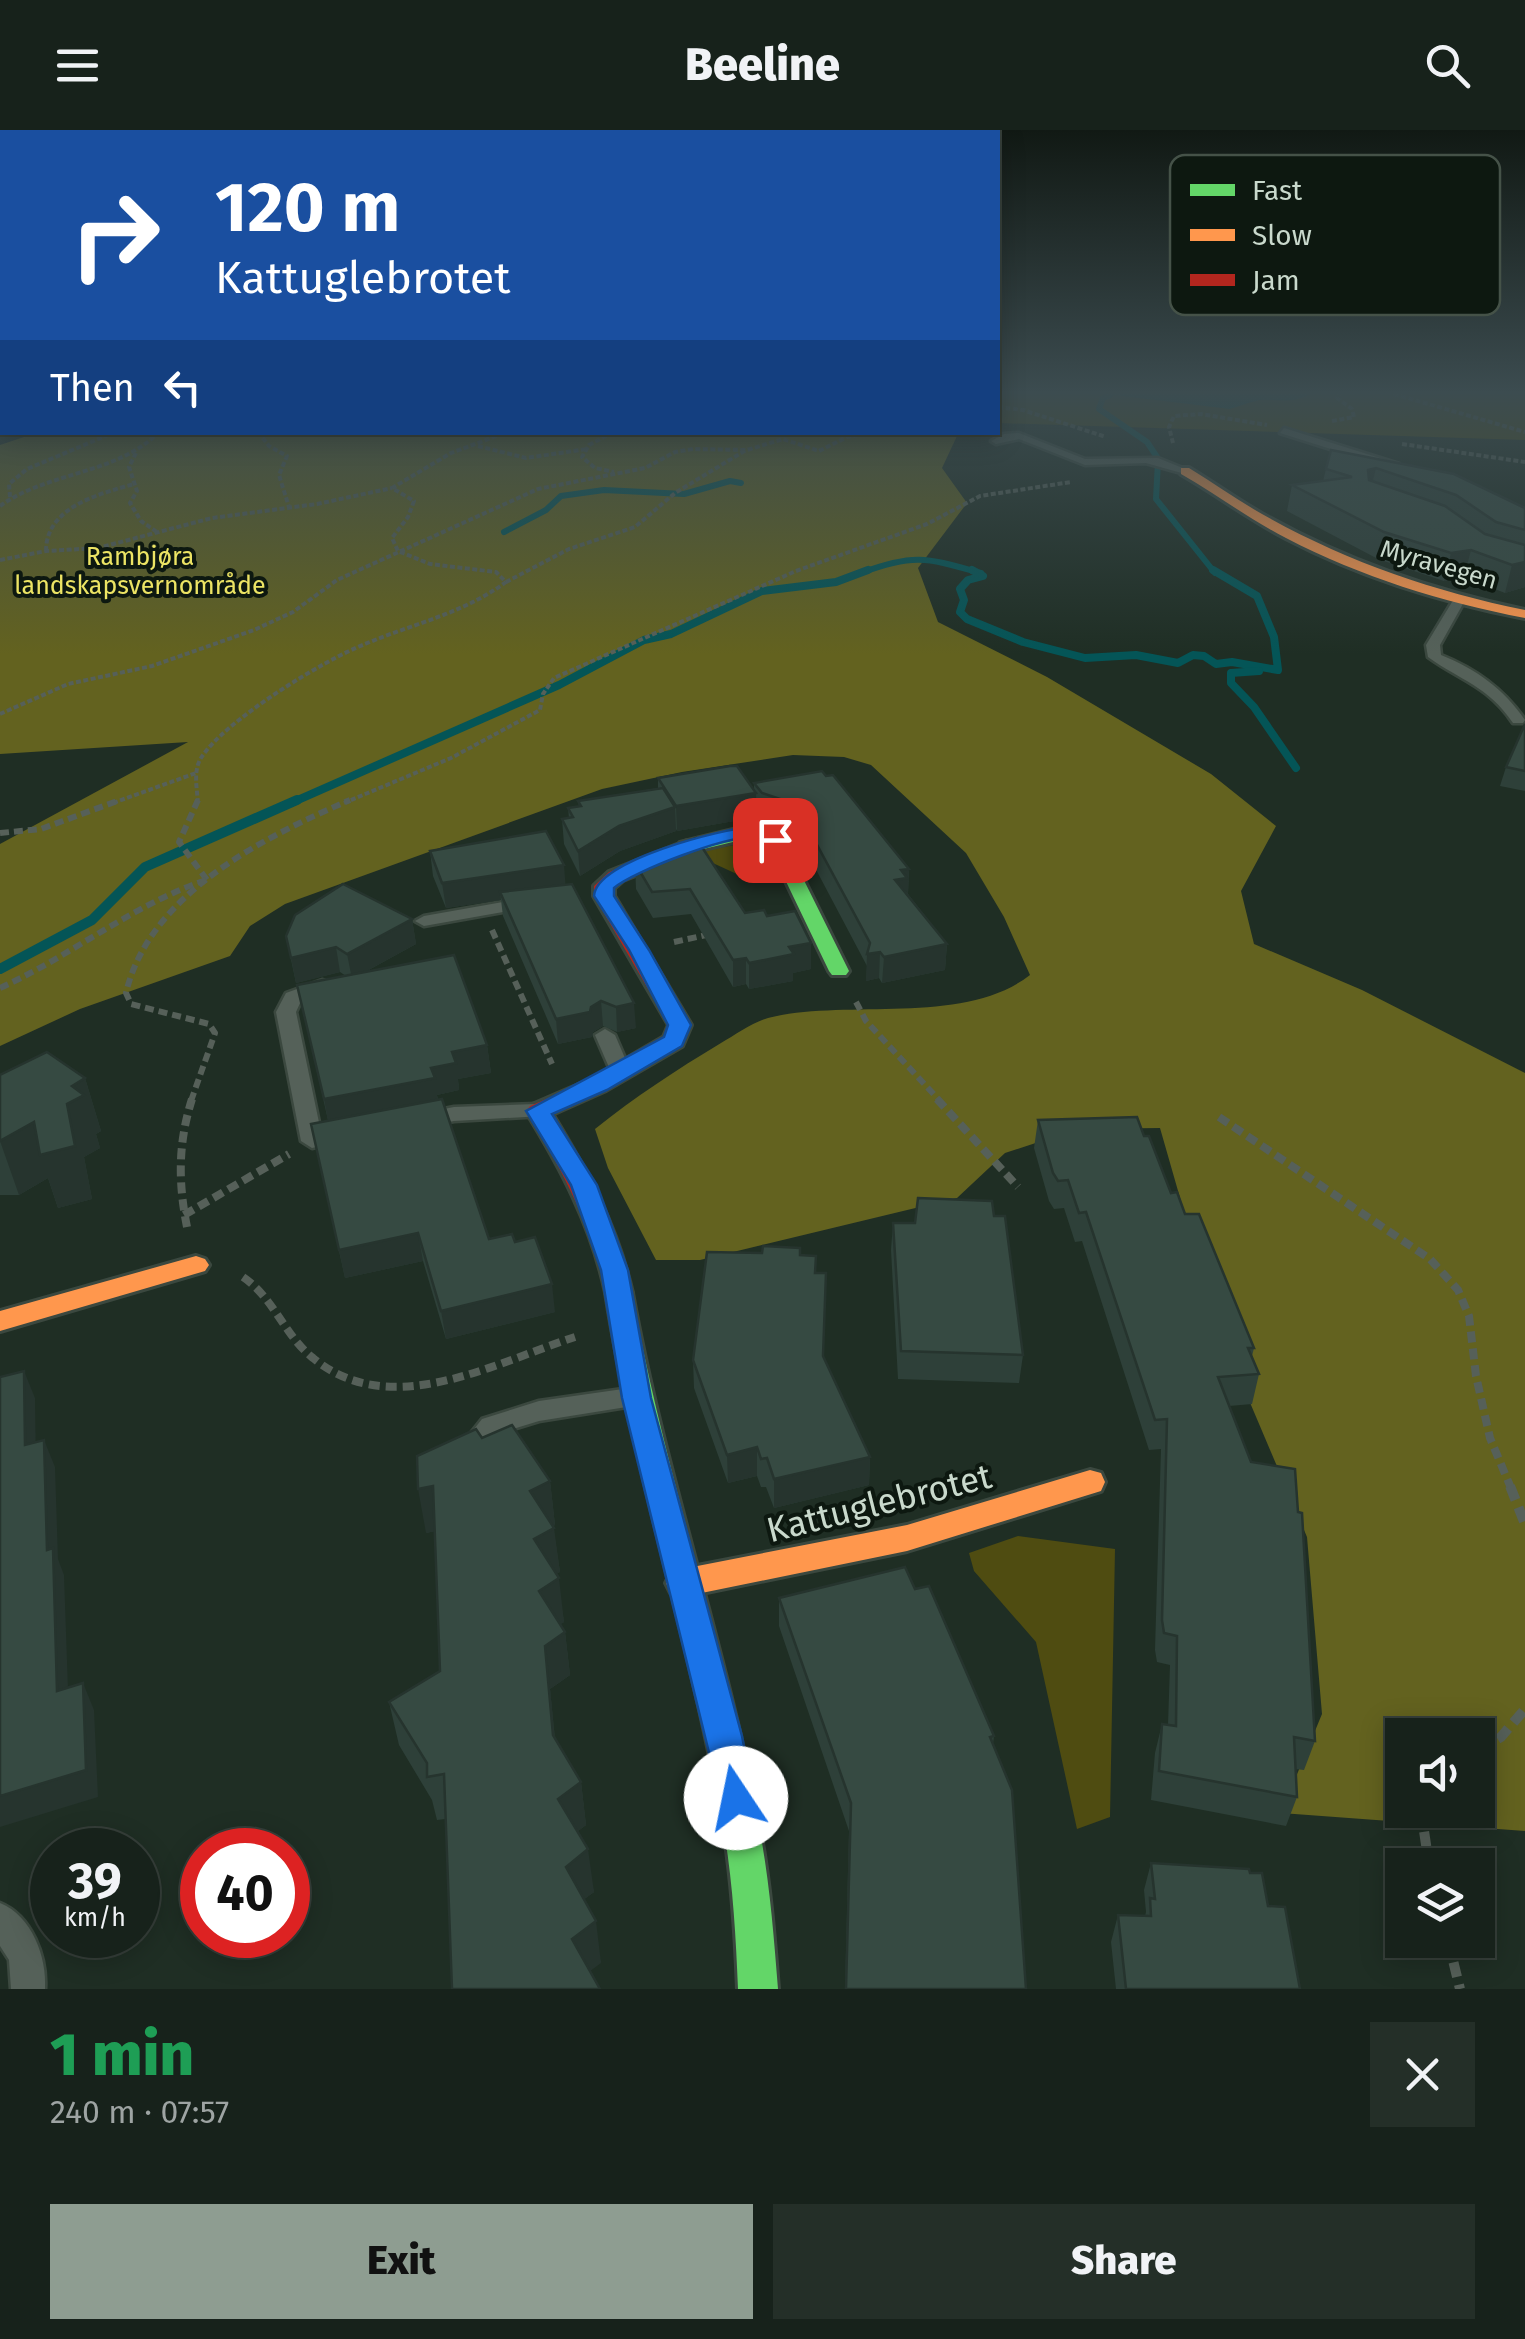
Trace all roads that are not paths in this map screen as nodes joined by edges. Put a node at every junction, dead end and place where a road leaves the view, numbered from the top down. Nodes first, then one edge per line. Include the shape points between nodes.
1 (1201, 481) edge
2 (1458, 602) junction
3 (1525, 614) edge
4 (1518, 720) dead end
5 (540, 902) edge
6 (424, 921) dead end
7 (839, 970) road end
8 (341, 982) edge
9 (605, 1035) dead end
10 (621, 1072) junction
11 (538, 1111) junction
12 (400, 1124) edge
13 (365, 1130) edge
14 (196, 1264) road end
15 (0, 1321) edge
16 (637, 1398) junction
17 (468, 1452) edge
18 (1090, 1482) dead end
19 (682, 1583) junction
20 (0, 1920) edge
21 (28, 1989) edge
22 (758, 1989) edge

1 - 2 street, Myravegen via 1364,571
2 - 3 street, Myravegen
2 - 4 lane via 1434,646 1435,657 1507,701
5 - 6 lane
7 - 10 street via 767,834 736,833 648,861 616,876 595,897 639,950 680,1025 674,1041
8 - 13 lane via 304,991 288,1004 312,1140
9 - 10 lane
10 - 11 street
11 - 12 lane
11 - 16 street via 600,1222
14 - 15 street
16 - 17 lane via 491,1426
16 - 19 street
18 - 19 street, Kattuglebrotet via 907,1538
19 - 22 street via 731,1774 757,1936
20 - 21 lane via 22,1942

